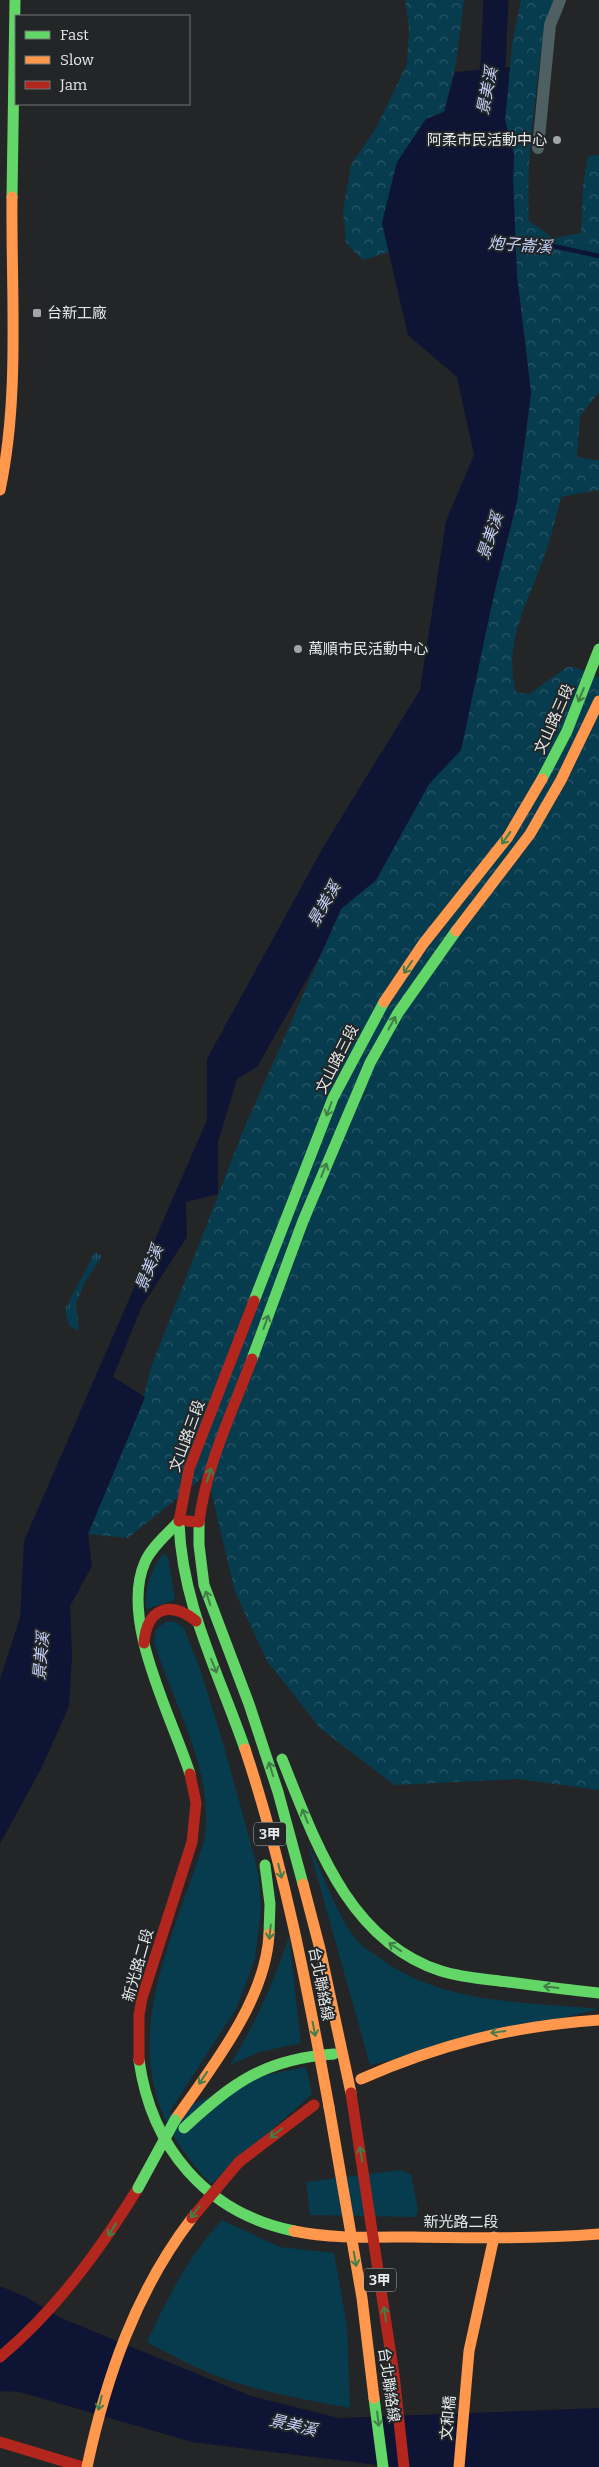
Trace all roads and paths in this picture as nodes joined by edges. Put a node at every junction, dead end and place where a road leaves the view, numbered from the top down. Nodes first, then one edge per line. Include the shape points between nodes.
1 (15, 0) edge
2 (560, 0) edge
3 (538, 148) dead end
4 (0, 490) edge
5 (599, 649) edge
6 (599, 701) edge
7 (179, 1521) junction
8 (199, 1522) junction
9 (196, 1621) junction
10 (144, 1643) junction
11 (225, 1643) junction
12 (232, 1712) junction
13 (268, 1726) dead end
14 (280, 1752) dead end
15 (258, 1835) dead end
16 (262, 1854) dead end
17 (599, 1993) edge
18 (599, 2020) edge
19 (319, 2054) junction
20 (343, 2054) junction
21 (361, 2079) dead end
22 (314, 2105) dead end
23 (179, 2124) junction
24 (599, 2234) edge
25 (494, 2237) junction
26 (0, 2357) edge
27 (0, 2442) edge
28 (83, 2467) edge
29 (87, 2467) edge
30 (383, 2467) edge
31 (404, 2467) edge
32 (459, 2467) edge

1 - 4 main road via 12,347 8,453
2 - 3 street via 550,25
5 -> 7 main road, 文山路三段 via 567,731 508,837 423,944 380,1008 333,1098 189,1469
8 -> 6 main road, 文山路三段 via 210,1472 303,1221 370,1063 398,1013 433,962 530,834 561,780
7 - 8 main road
7 - 9 main road, 台北聯絡線 / 3甲 via 181,1561
7 - 10 main road, 新光路二段 via 149,1556 138,1582 138,1618
11 -> 8 main road, 台北聯絡線 / 3甲 via 204,1585
9 - 10 main road via 183,1611 165,1610 148,1622
9 -> 12 main road, 台北聯絡線 / 3甲
10 - 25 main road, 新光路二段 via 188,1765 196,1806 193,1843 145,1986 137,2039 142,2090 151,2118 166,2145 203,2188 225,2205 281,2229 332,2236
11 - 13 main road
20 -> 11 main road, 台北聯絡線 / 3甲 via 320,1949 278,1792
12 - 15 main road
12 -> 19 main road, 台北聯絡線 / 3甲 via 280,1869
17 -> 14 main road via 471,1978 434,1968 381,1937 356,1914 336,1884 315,1841
16 -> 23 main road via 270,1899 270,1927 261,1977 234,2032
18 -> 21 main road via 488,2033 420,2054
19 - 20 main road
19 - 23 main road via 286,2060 242,2078
19 -> 30 main road, 台北聯絡線 / 3甲, bridge via 363,2308
31 -> 20 main road, 台北聯絡線 / 3甲, bridge via 394,2375
22 -> 29 main road, bridge via 239,2162 172,2243 148,2282 113,2362 101,2399
23 -> 26 main road, bridge via 104,2242 66,2292 40,2322
24 - 25 main road, 新光路二段
25 - 32 main road, 文和橋 via 474,2320
27 - 28 main road

